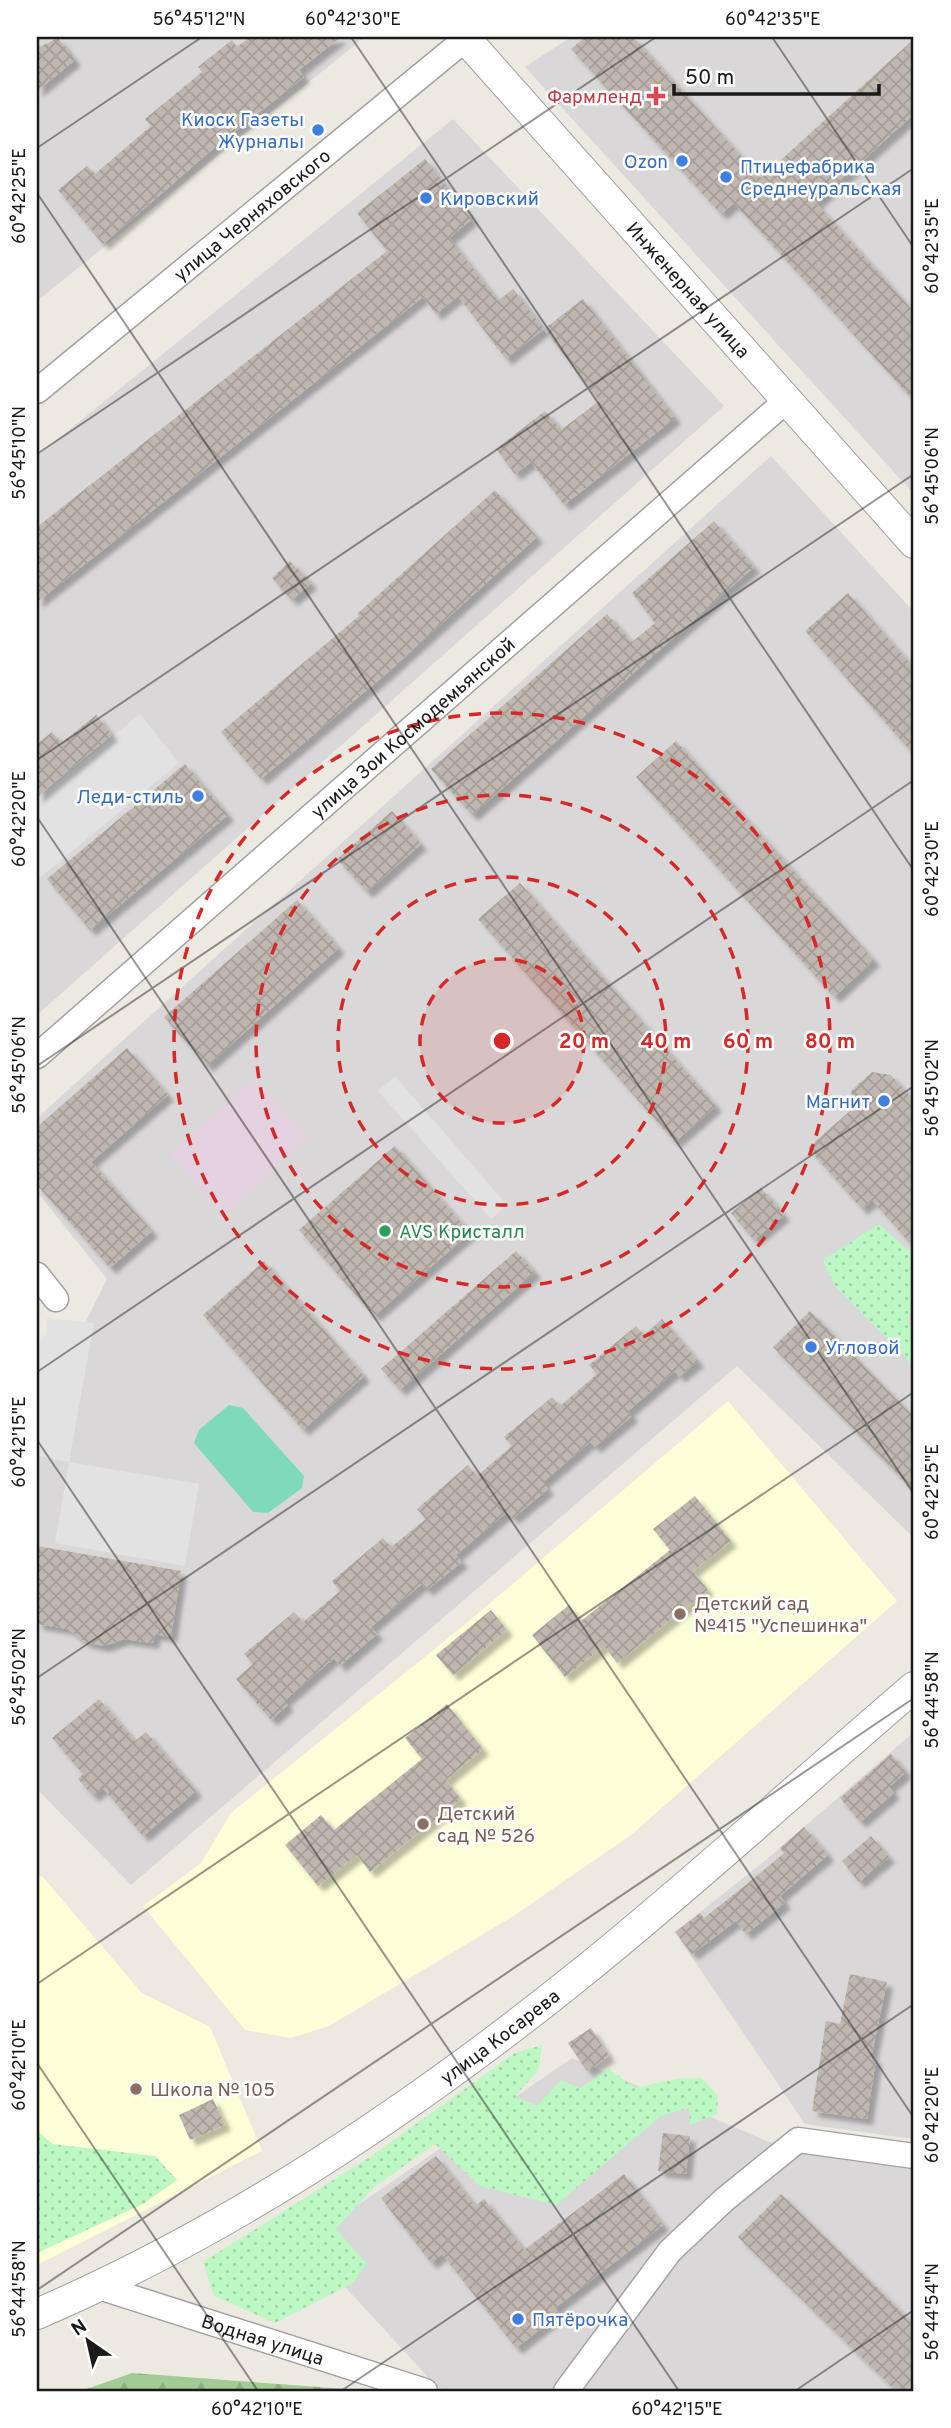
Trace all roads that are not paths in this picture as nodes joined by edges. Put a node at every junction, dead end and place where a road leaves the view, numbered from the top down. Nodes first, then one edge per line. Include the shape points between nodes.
1 (466, 37) edge
2 (37, 391) edge
3 (787, 400) junction
4 (914, 542) edge
5 (37, 1056) edge
6 (37, 1275) edge
7 (56, 1298) dead end
8 (914, 1687) edge
9 (914, 2156) edge
10 (99, 2287) junction
11 (37, 2314) edge
12 (425, 2391) edge
13 (566, 2391) edge

1 - 2 street, улица Черняховского
1 - 3 street, Инженерная улица
3 - 4 street, Инженерная улица
3 - 5 street, улица Зои Космодемьянской
6 - 7 street
8 - 10 street, улица Косарева via 584,1971 483,2047 321,2162 199,2235
9 - 13 street via 797,2140 670,2251
10 - 11 street, улица Косарева
10 - 12 street, Водная улица

